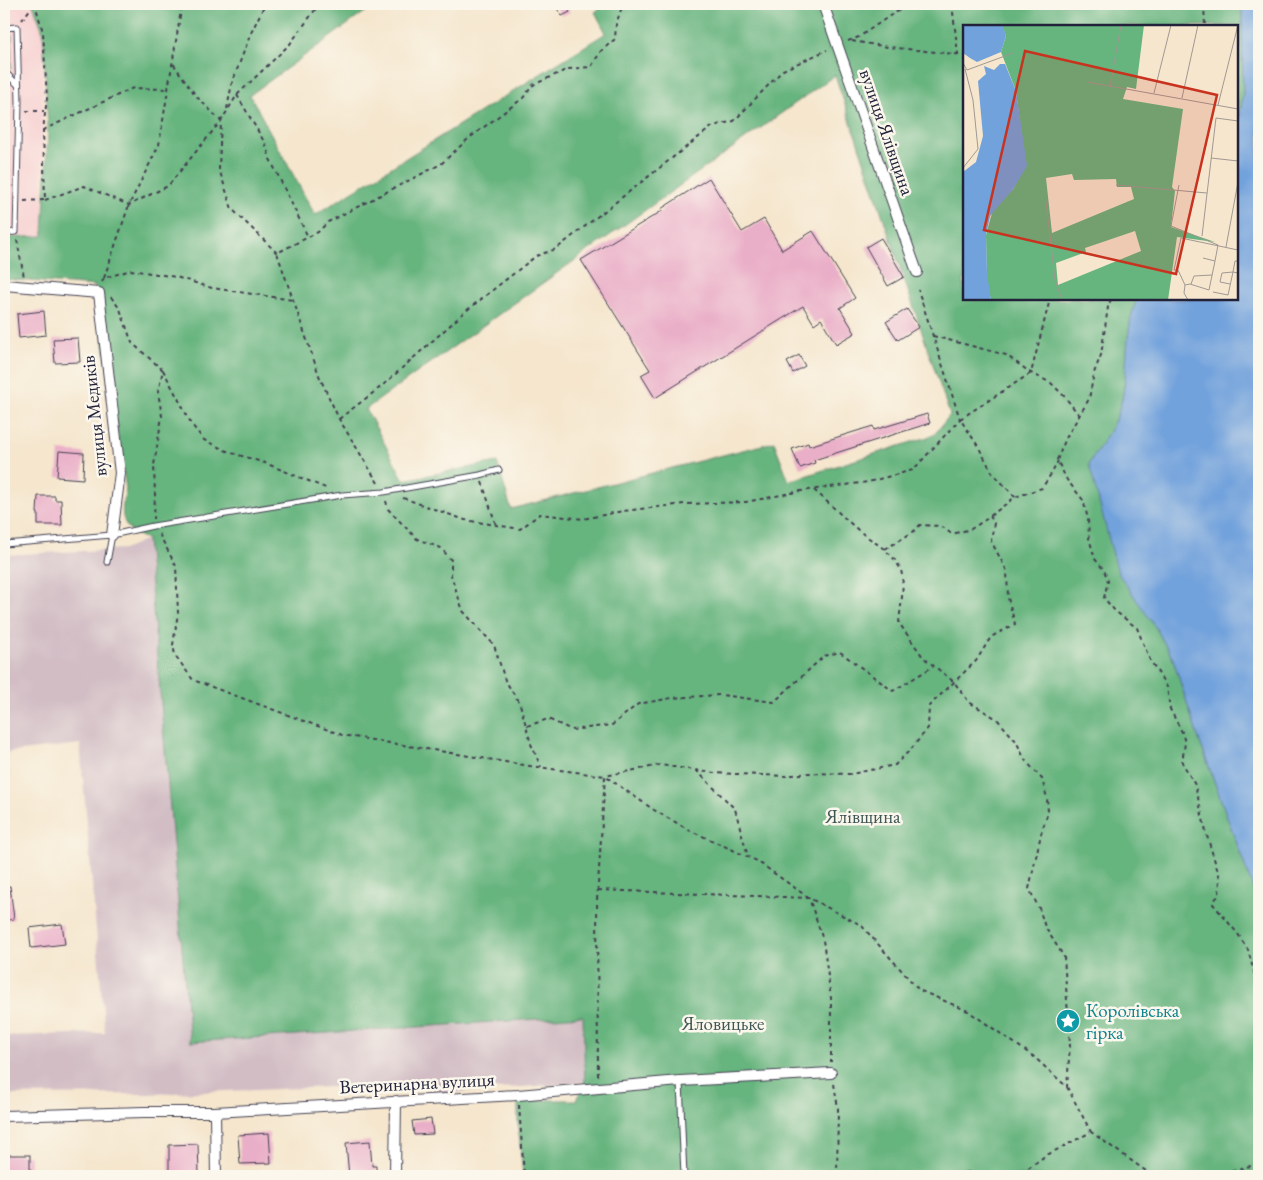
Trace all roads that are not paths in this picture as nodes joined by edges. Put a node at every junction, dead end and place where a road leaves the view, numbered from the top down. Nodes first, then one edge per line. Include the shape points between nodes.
1 (823, 4) edge
2 (4, 28) edge
3 (4, 71) edge
4 (18, 85) junction
5 (4, 233) edge
6 (917, 272) dead end
7 (4, 285) edge
8 (499, 470) dead end
9 (112, 535) junction
10 (4, 544) edge
11 (107, 562) dead end
12 (831, 1073) road end
13 (680, 1081) junction
14 (396, 1101) junction
15 (215, 1112) junction
16 (4, 1116) edge
17 (216, 1176) edge
18 (395, 1176) edge
19 (684, 1176) edge

1 - 6 street, вулиця Ялівщина
2 - 4 lane via 17,27
3 - 4 lane
4 - 5 lane via 16,232
7 - 9 street, вулиця Медиків via 99,293 120,474
8 - 9 lane via 384,492 342,495
9 - 10 lane
9 - 11 lane
12 - 13 street, Ветеринарна вулиця
13 - 14 street, Ветеринарна вулиця via 518,1095
13 - 19 lane
14 - 15 street, Ветеринарна вулиця
14 - 18 street
15 - 16 street, Ветеринарна вулиця
15 - 17 street

